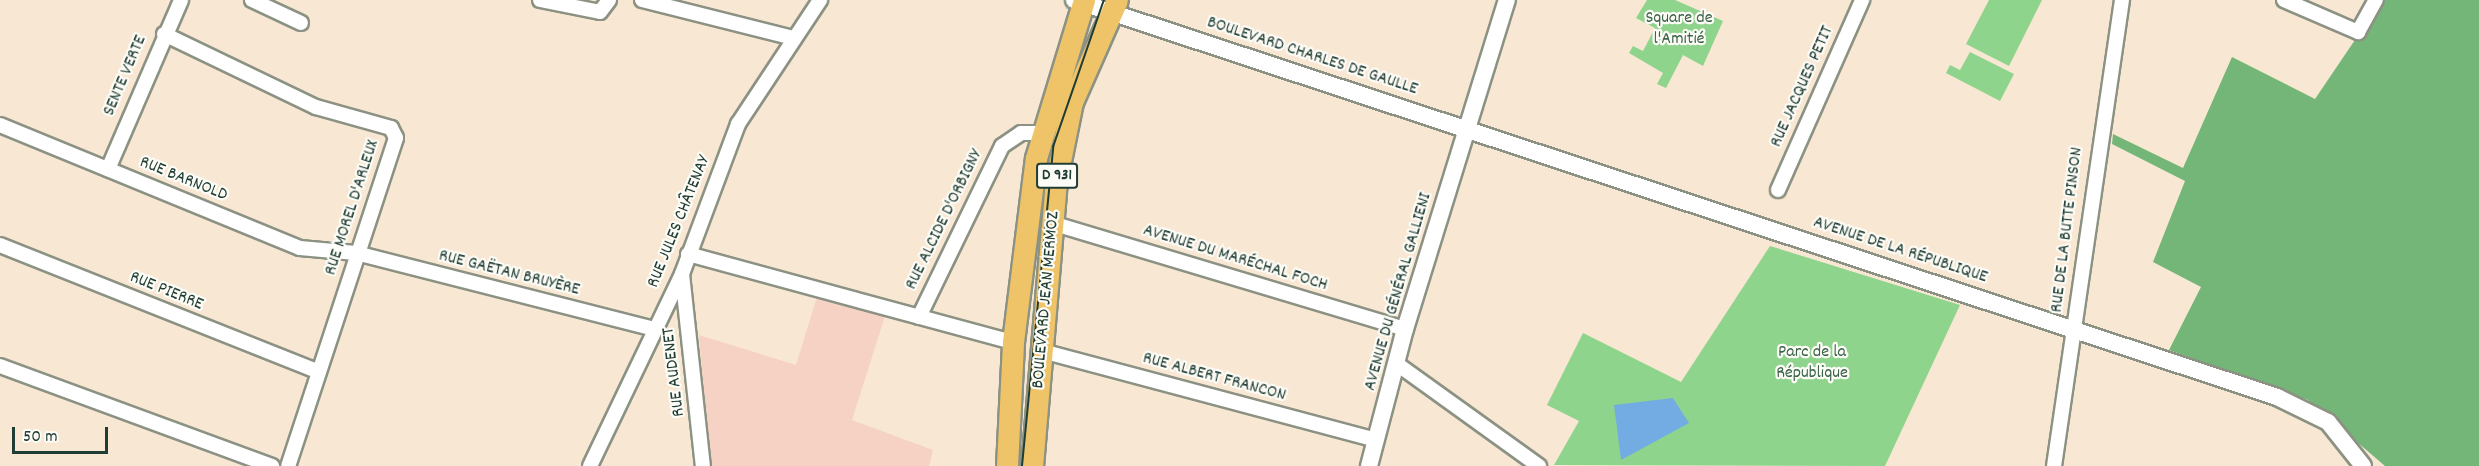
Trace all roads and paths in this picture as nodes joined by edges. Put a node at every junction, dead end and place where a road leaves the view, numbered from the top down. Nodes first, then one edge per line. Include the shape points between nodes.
1 (181, 0) edge
2 (252, 0) edge
3 (540, 0) edge
4 (609, 0) edge
5 (642, 0) edge
6 (820, 0) edge
7 (1507, 0) edge
8 (1862, 0) edge
9 (2122, 0) edge
10 (2284, 0) edge
11 (2376, 0) edge
12 (1080, 1) edge
13 (1114, 6) edge
14 (301, 24) dead end
15 (164, 34) junction
16 (793, 38) junction
17 (0, 125) edge
18 (1468, 129) junction
19 (1040, 133) junction
20 (108, 169) junction
21 (1778, 190) dead end
22 (1055, 224) junction
23 (0, 245) edge
24 (356, 254) junction
25 (688, 254) junction
26 (682, 274) junction
27 (919, 316) junction
28 (2074, 328) junction
29 (654, 329) junction
30 (1405, 329) junction
31 (1013, 342) junction
32 (1042, 351) junction
33 (1397, 364) junction
34 (0, 366) edge
35 (319, 372) junction
36 (1377, 440) junction
37 (272, 466) edge
38 (288, 466) edge
39 (590, 466) edge
40 (703, 466) edge
41 (1007, 466) edge
42 (1032, 466) edge
43 (1369, 466) edge
44 (1539, 466) edge
45 (2054, 466) edge
46 (2363, 466) edge

1 - 15 street, SENTE VERTE
2 - 14 street
3 - 4 street via 600,12
5 - 16 street
6 - 16 street, RUE JULES CHÂTENAY
7 - 18 street, AVENUE DU GÉNÉRAL GALLIENI
8 - 21 street, RUE JACQUES PETIT
9 - 28 street, RUE DE LA BUTTE PINSON
10 - 11 street via 2358,32
12 - 13 street, BOULEVARD CHARLES DE GAULLE
12 - 19 main road, BOULEVARD JEAN MERMOZ / D 931
13 - 18 street, BOULEVARD CHARLES DE GAULLE
13 - 22 main road, BOULEVARD JEAN MERMOZ / D 931 via 1072,102 1056,181
15 - 20 street, SENTE VERTE
15 - 24 street, RUE MOREL D'ARLEUX via 316,107 391,128 396,138
16 - 25 street, RUE JULES CHÂTENAY via 738,124
17 - 20 street, RUE BARNOLD
18 - 28 street, AVENUE DE LA RÉPUBLIQUE
18 - 30 street, AVENUE DU GÉNÉRAL GALLIENI
19 - 27 street, RUE ALCIDE D'ORBIGNY via 1022,133 1002,146
19 - 31 main road, BOULEVARD JEAN MERMOZ / D 931
20 - 24 street, RUE BARNOLD via 300,248
22 - 30 street, AVENUE DU MARÉCHAL FOCH
22 - 32 main road, BOULEVARD JEAN MERMOZ / D 931
23 - 35 street, RUE PIERRE
24 - 29 street, RUE GAËTAN BRUYÈRE
24 - 35 street, RUE MOREL D'ARLEUX
25 - 26 street, RUE JULES CHÂTENAY
25 - 27 street
26 - 29 street, RUE JULES CHÂTENAY
26 - 40 street, RUE AUDENET
27 - 31 street
28 - 45 street, RUE DE LA BUTTE PINSON
28 - 46 street, AVENUE DE LA RÉPUBLIQUE via 2318,414 2341,434
29 - 39 street, RUE JULES CHÂTENAY
30 - 33 street, AVENUE DU GÉNÉRAL GALLIENI
31 - 41 main road, BOULEVARD JEAN MERMOZ / D 931
32 - 36 street, RUE ALBERT FRANCON
32 - 42 main road, BOULEVARD JEAN MERMOZ / D 931
33 - 36 street, AVENUE DU GÉNÉRAL GALLIENI
33 - 44 street
34 - 37 street
35 - 38 street, RUE MOREL D'ARLEUX
36 - 43 street, AVENUE DU GÉNÉRAL GALLIENI

